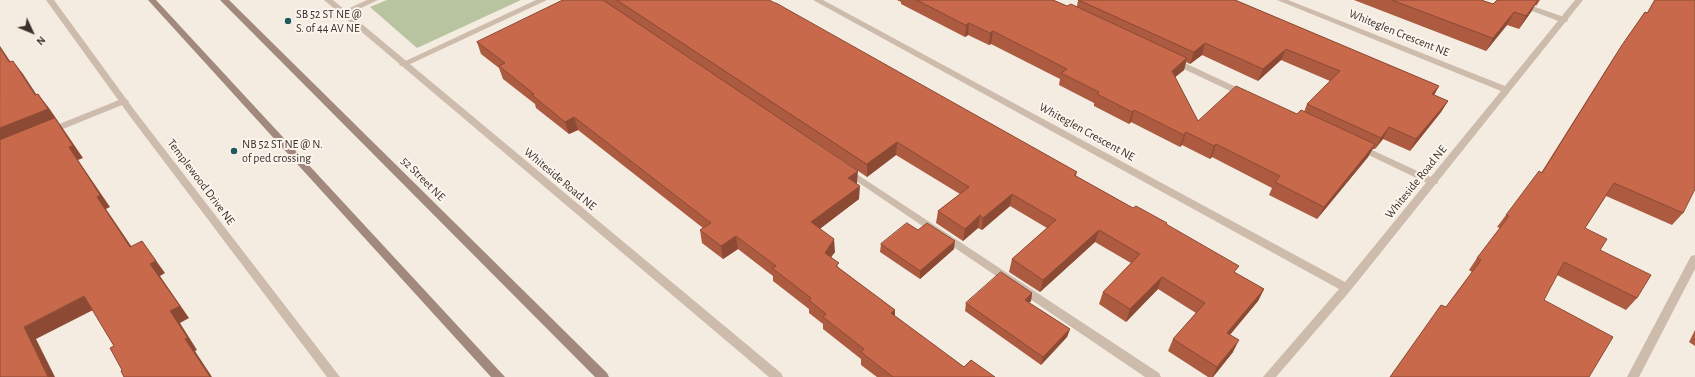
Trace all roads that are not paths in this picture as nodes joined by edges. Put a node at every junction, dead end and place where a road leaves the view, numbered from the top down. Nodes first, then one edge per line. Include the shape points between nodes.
1 (50, 0) edge
2 (152, 0) edge
3 (224, 0) edge
4 (328, 0) edge
5 (374, 0) edge
6 (543, 0) edge
7 (817, 0) edge
8 (1281, 0) edge
9 (1507, 0) edge
10 (1578, 0) edge
11 (343, 13) junction
12 (1564, 20) junction
13 (1166, 57) edge
14 (403, 64) junction
15 (1507, 90) junction
16 (1252, 98) edge
17 (124, 101) junction
18 (44, 134) edge
19 (1354, 145) edge
20 (838, 164) edge
21 (1433, 182) junction
22 (1695, 259) edge
23 (1346, 288) junction
24 (334, 377) edge
25 (499, 377) edge
26 (603, 377) edge
27 (777, 377) edge
28 (1154, 377) edge
29 (1268, 377) edge
30 (1633, 377) edge

1 - 17 street, Templewood Drive NE
2 - 25 main road
3 - 26 main road, 52 Street NE
4 - 11 street, Whiteside Road NE
5 - 11 street
6 - 14 street
7 - 23 street, Whiteglen Crescent NE
8 - 15 street, Whiteglen Crescent NE
9 - 12 street
10 - 12 street, Whiteside Road NE
11 - 14 street, Whiteside Road NE
12 - 15 street, Whiteside Road NE
13 - 16 street
14 - 27 street, Whiteside Road NE
15 - 21 street, Whiteside Road NE
17 - 18 street
17 - 24 street, Templewood Drive NE
19 - 21 street
20 - 28 street
21 - 23 street, Whiteside Road NE
22 - 30 street
23 - 29 street, Whiteside Road NE

